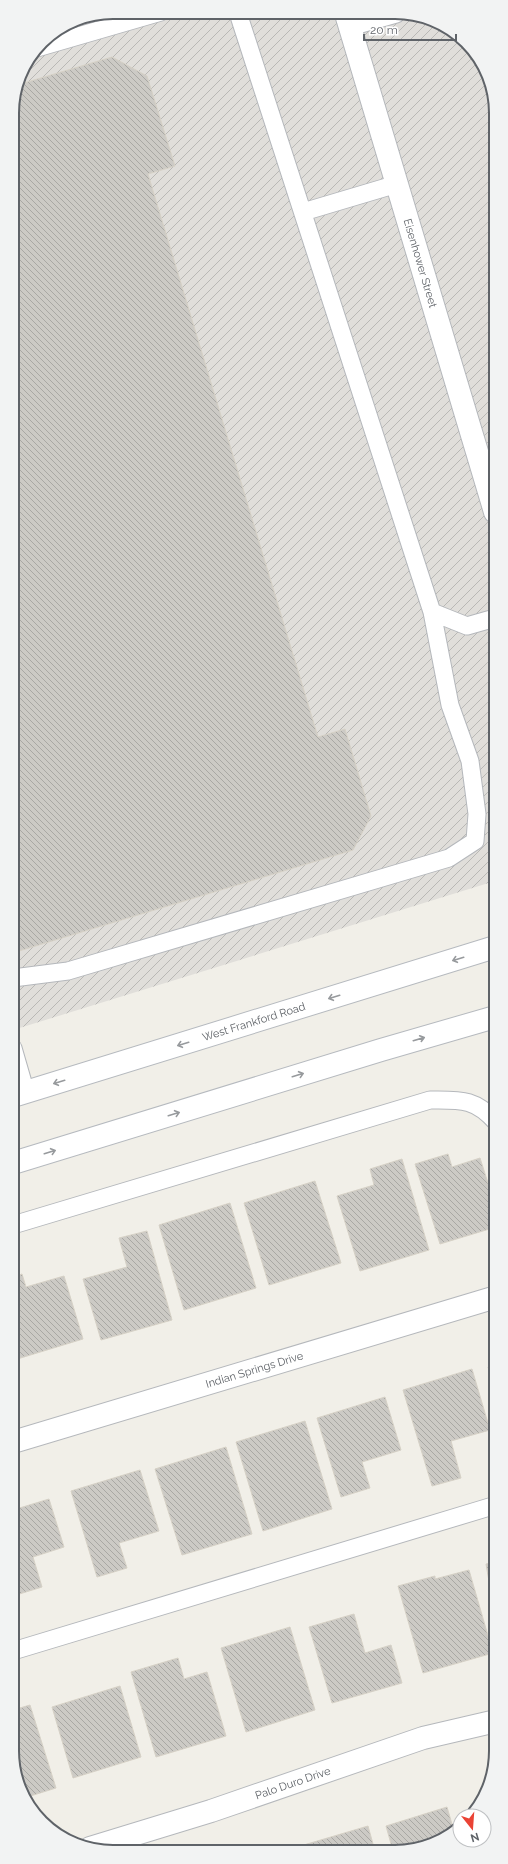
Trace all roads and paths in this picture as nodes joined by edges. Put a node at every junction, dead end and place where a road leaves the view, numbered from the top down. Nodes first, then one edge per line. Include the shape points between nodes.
1 (137, 19) edge
2 (240, 19) edge
3 (348, 20) edge
4 (48, 45) edge
5 (397, 184) junction
6 (303, 212) junction
7 (489, 492) edge
8 (432, 612) junction
9 (489, 620) edge
10 (489, 949) edge
11 (19, 977) edge
12 (489, 1019) edge
13 (19, 1094) edge
14 (489, 1114) edge
15 (19, 1162) edge
16 (19, 1223) edge
17 (489, 1299) edge
18 (19, 1440) edge
19 (489, 1506) edge
20 (19, 1649) edge
21 (489, 1723) edge
22 (103, 1844) edge

1 - 4 lane
2 - 6 lane
3 - 5 street, Eisenhower Street
5 - 6 lane
5 - 7 street, Eisenhower Street
6 - 8 lane
8 - 9 lane via 467,626
8 - 11 lane via 450,705 470,761 477,814 475,841 449,858 68,971
10 -> 13 street, West Frankford Road
15 -> 12 street
14 - 16 lane via 485,1109 460,1100 430,1100
17 - 18 street, Indian Springs Drive
19 - 20 lane
21 - 22 street, Palo Duro Drive via 423,1738 212,1811

